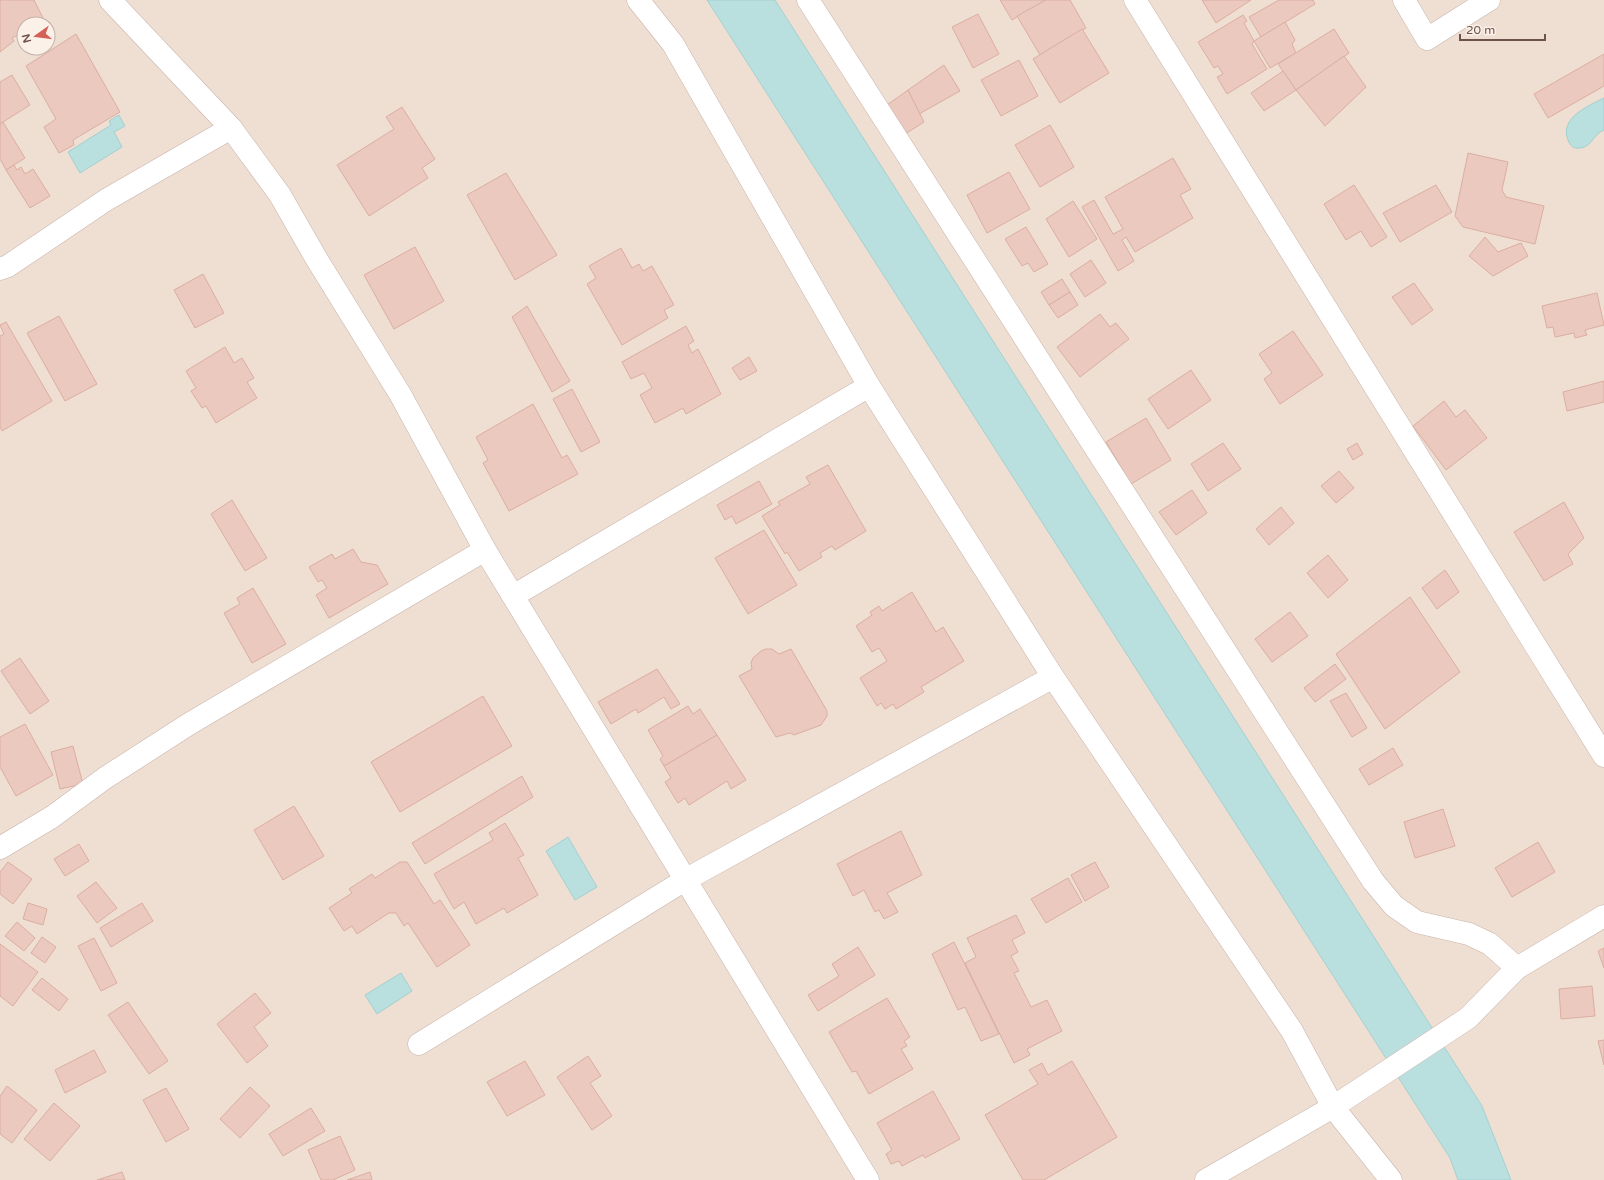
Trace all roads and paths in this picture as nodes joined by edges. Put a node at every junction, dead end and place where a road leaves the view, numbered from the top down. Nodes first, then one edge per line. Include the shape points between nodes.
1 (110, 0) edge
2 (638, 0) edge
3 (808, 0) edge
4 (1135, 0) edge
5 (1404, 0) edge
6 (1489, 0) edge
7 (232, 128) junction
8 (0, 269) edge
9 (869, 386) junction
10 (485, 550) junction
11 (513, 596) junction
12 (1053, 677) junction
13 (1604, 756) edge
14 (0, 848) edge
15 (685, 880) junction
16 (1604, 916) edge
17 (1517, 968) junction
18 (419, 1044) dead end
19 (1333, 1107) junction
20 (868, 1180) edge
21 (1206, 1180) edge
22 (1391, 1180) edge

1 - 7 street
2 - 9 street via 673,44
3 - 17 street via 1373,881 1394,906 1417,922 1469,934 1490,944
4 - 13 street
5 - 6 street via 1427,39
7 - 8 street via 106,200
7 - 10 street via 280,195 400,394
9 - 11 street
9 - 12 street
10 - 11 street
10 - 14 street via 189,724 105,778 52,817
11 - 15 street
12 - 15 street
12 - 19 street via 1292,1031
15 - 18 street
15 - 20 street
16 - 17 street
17 - 19 street via 1468,1018
19 - 21 street
19 - 22 street

